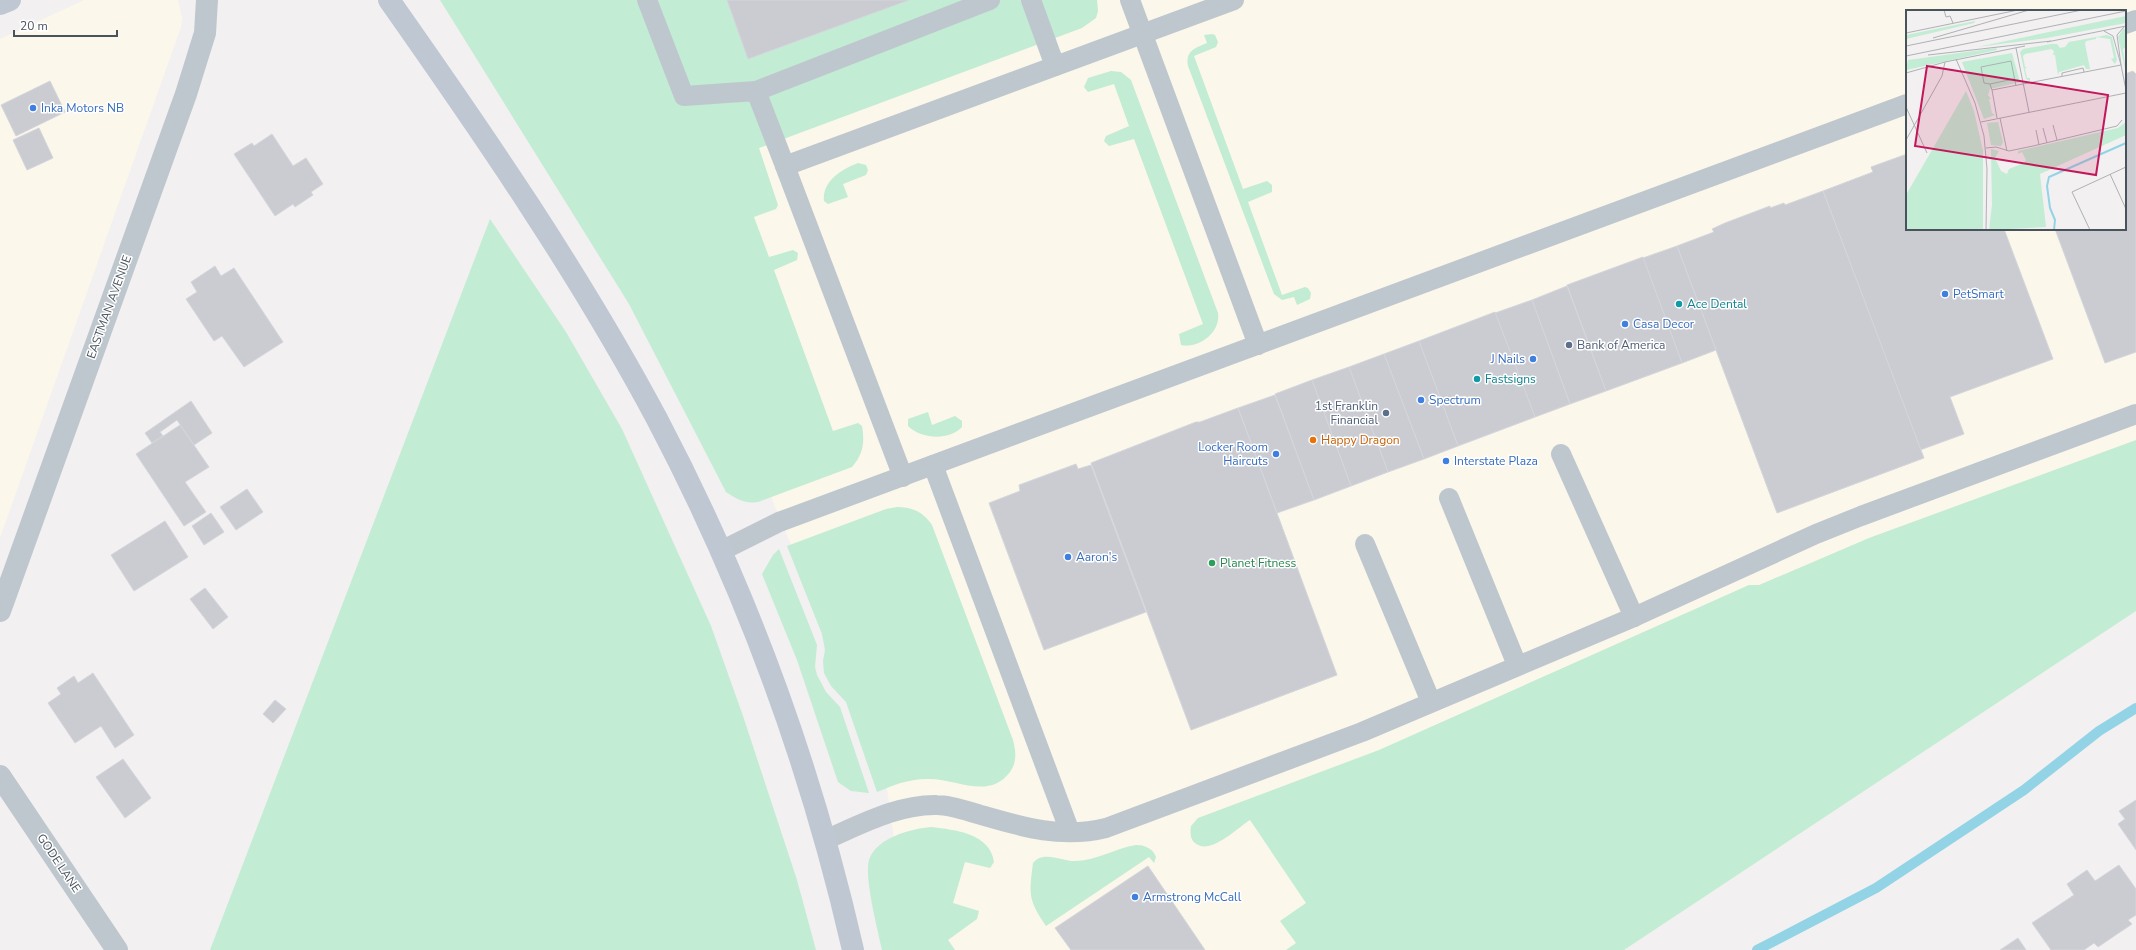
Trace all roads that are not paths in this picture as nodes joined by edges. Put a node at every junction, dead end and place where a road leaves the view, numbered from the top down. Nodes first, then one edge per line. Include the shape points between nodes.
1 (10, 0) edge
2 (207, 0) edge
3 (389, 0) edge
4 (647, 0) edge
5 (990, 0) edge
6 (1031, 0) edge
7 (1130, 0) edge
8 (1234, 0) edge
9 (0, 4) edge
10 (2136, 20) edge
11 (2126, 24) edge
12 (1142, 34) junction
13 (1055, 66) junction
14 (756, 91) junction
15 (1906, 104) edge
16 (785, 166) junction
17 (1258, 345) junction
18 (2136, 414) edge
19 (1561, 454) dead end
20 (933, 465) junction
21 (902, 477) junction
22 (1449, 498) dead end
23 (1365, 544) dead end
24 (721, 552) junction
25 (0, 612) edge
26 (1634, 617) junction
27 (1517, 665) junction
28 (1431, 702) junction
29 (0, 776) edge
30 (1070, 832) junction
31 (825, 840) junction
32 (117, 950) edge
33 (853, 950) edge

1 - 9 main road
2 - 25 street, EASTMAN AVENUE via 205,33 186,94
3 - 24 main road via 511,177 610,335 696,496
4 - 14 lane via 684,96
5 - 14 lane
6 - 13 lane
7 - 12 lane
8 - 12 lane
10 - 11 lane
12 - 13 lane
12 - 17 lane
13 - 16 lane
14 - 16 lane
15 - 17 lane
16 - 21 lane
17 - 20 lane
18 - 26 lane via 1846,522
19 - 26 lane
20 - 21 lane
20 - 30 lane
21 - 24 lane via 779,522
22 - 27 lane
23 - 28 lane
24 - 31 main road via 756,632 781,701
26 - 27 lane
27 - 28 lane
28 - 30 lane via 1362,732 1106,828
29 - 32 street, GODE LANE
30 - 31 lane via 1032,830 938,805 918,805
31 - 33 main road

